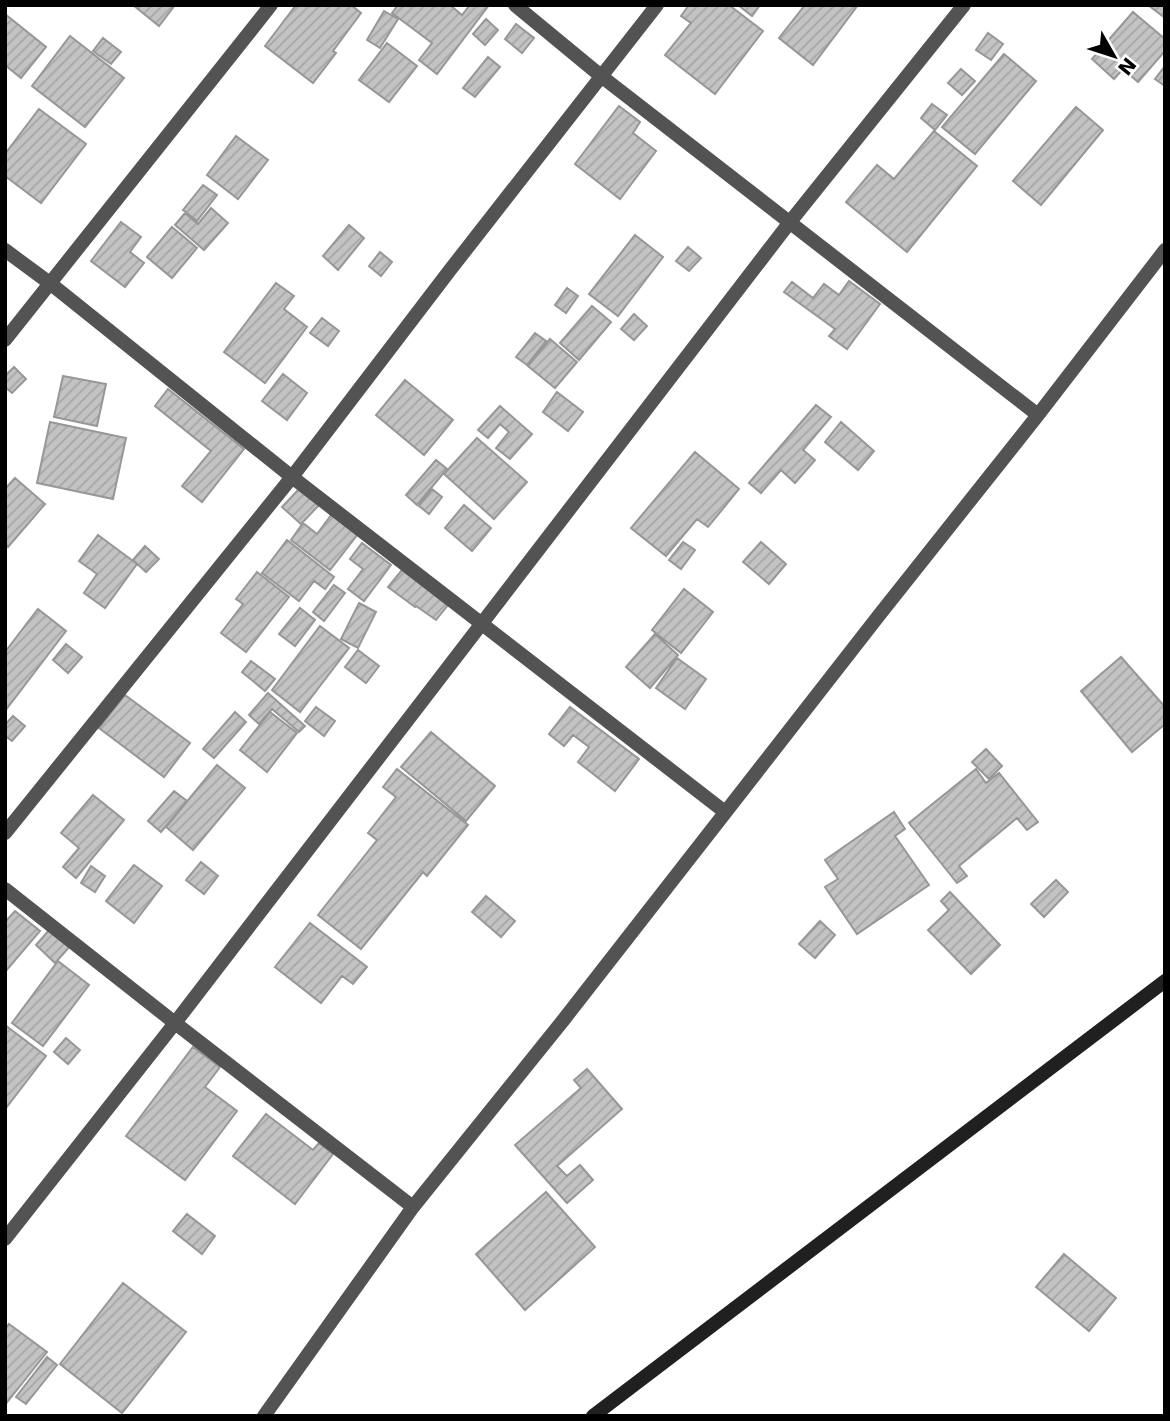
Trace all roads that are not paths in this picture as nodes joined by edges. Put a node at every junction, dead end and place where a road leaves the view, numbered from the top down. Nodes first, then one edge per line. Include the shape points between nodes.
1 (271, 5) edge
2 (515, 5) edge
3 (657, 5) edge
4 (964, 5) edge
5 (601, 76) junction
6 (790, 222) junction
7 (5, 250) edge
8 (1165, 250) edge
9 (51, 284) junction
10 (5, 340) edge
11 (1038, 415) junction
12 (292, 477) junction
13 (481, 624) junction
14 (725, 812) junction
15 (5, 833) edge
16 (5, 889) edge
17 (1165, 981) edge
18 (175, 1023) junction
19 (413, 1207) junction
20 (5, 1239) edge
21 (264, 1416) edge
22 (593, 1416) edge

1 - 9 street
2 - 5 street
3 - 5 street
4 - 6 street
5 - 6 street
5 - 12 street
6 - 11 street
6 - 13 street
7 - 9 street
8 - 11 street
9 - 10 street
9 - 12 street
11 - 14 street
12 - 13 street
12 - 15 street
13 - 14 street
13 - 18 street
14 - 19 street
16 - 18 street
17 - 22 street
18 - 19 street
18 - 20 street
19 - 21 street

